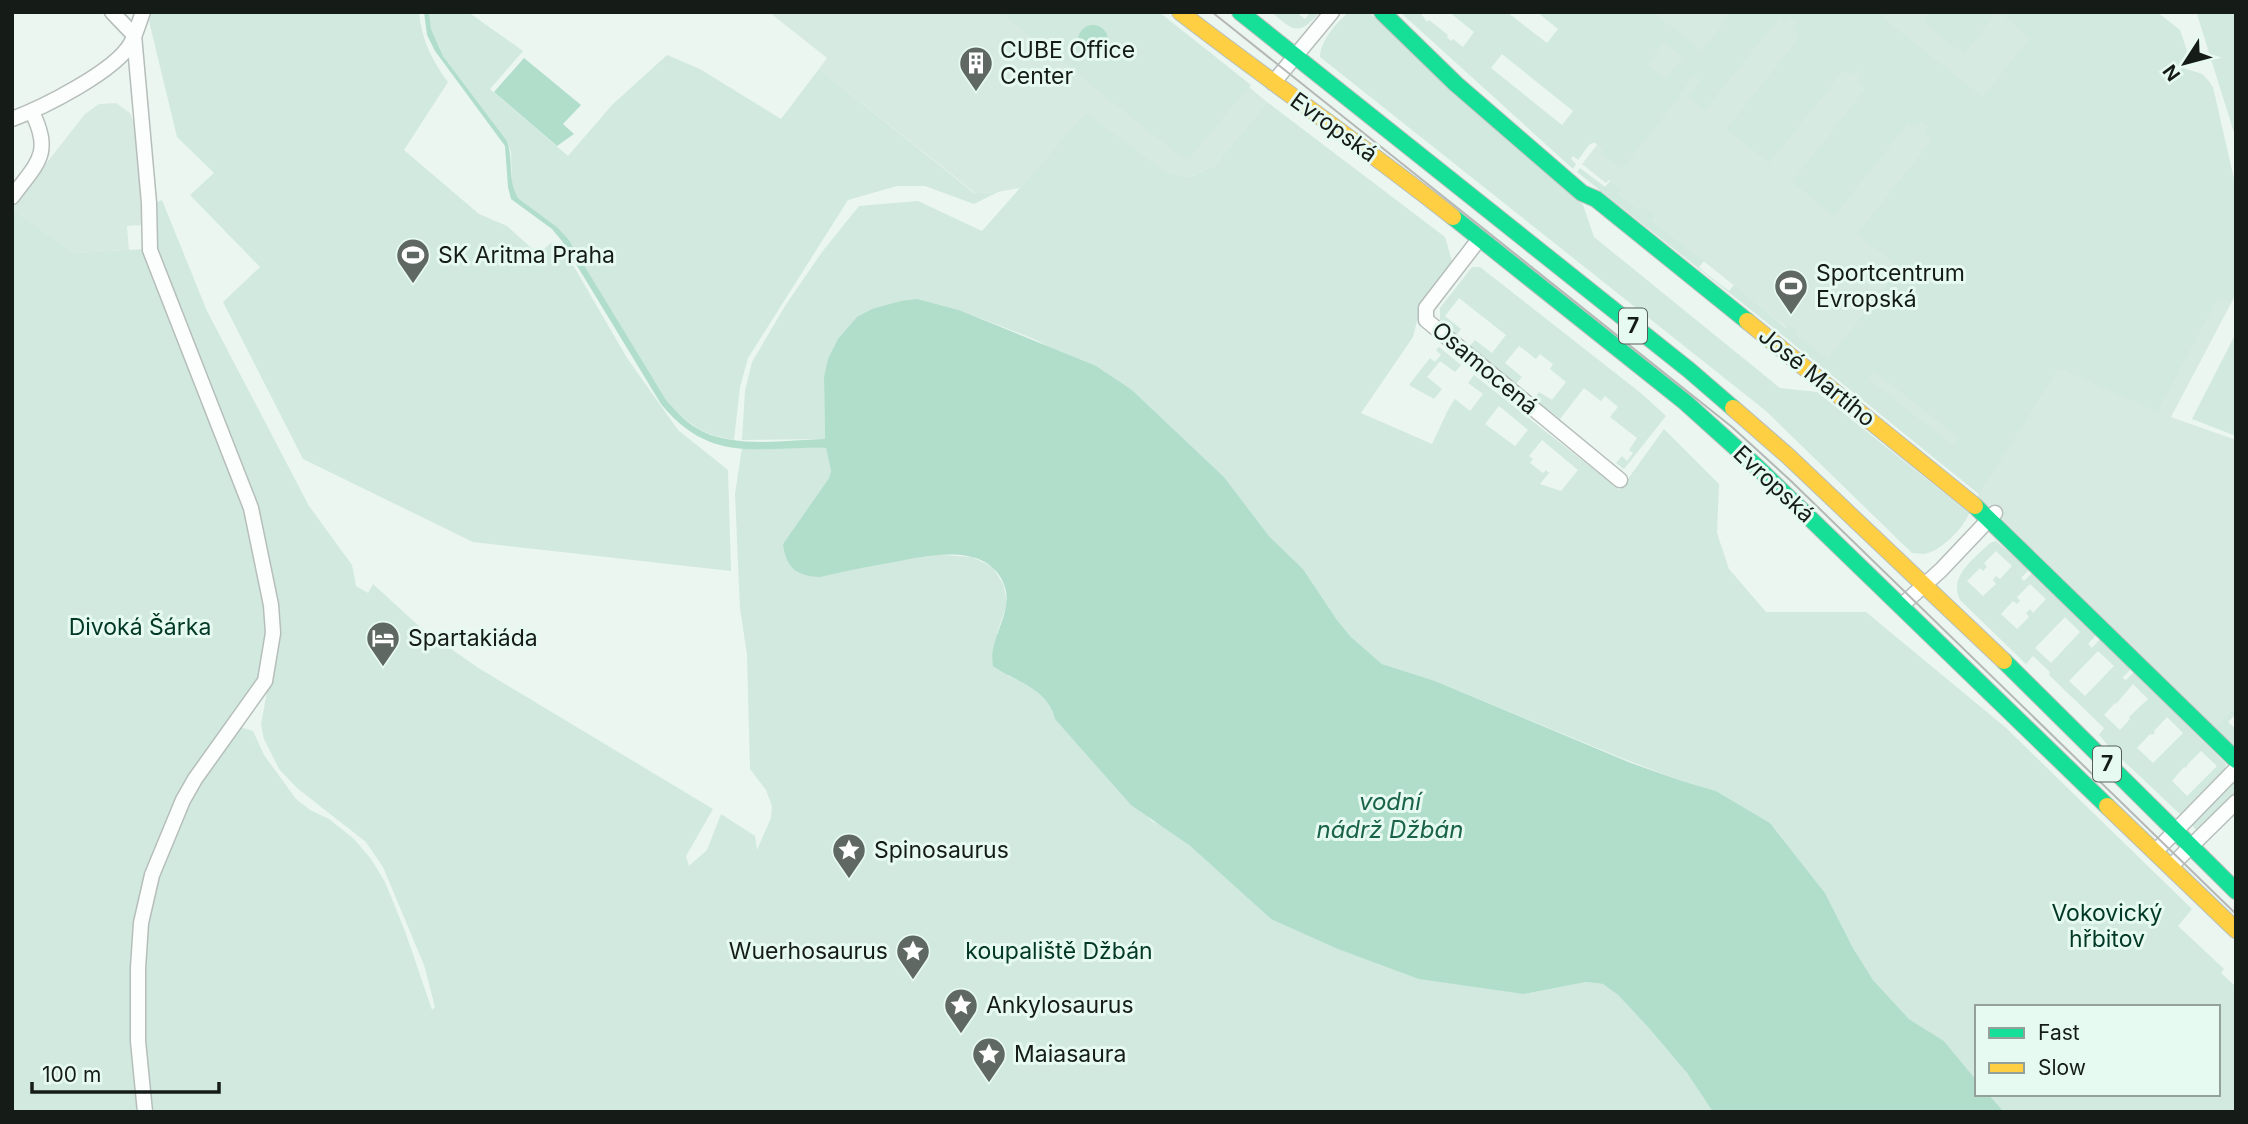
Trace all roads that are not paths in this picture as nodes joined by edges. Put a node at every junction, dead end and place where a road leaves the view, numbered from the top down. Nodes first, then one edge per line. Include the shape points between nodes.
1 (112, 12) edge
2 (143, 12) edge
3 (1180, 12) edge
4 (1240, 12) edge
5 (1332, 12) edge
6 (1382, 12) edge
7 (134, 35) junction
8 (1296, 56) junction
9 (1273, 83) junction
10 (32, 111) junction
11 (12, 119) edge
12 (12, 197) edge
13 (1480, 239) junction
14 (1620, 480) dead end
15 (1991, 517) junction
16 (1924, 584) junction
17 (1901, 606) junction
18 (2236, 760) edge
19 (2236, 769) edge
20 (2236, 802) edge
21 (2175, 831) junction
22 (2190, 847) junction
23 (2155, 851) junction
24 (2171, 866) junction
25 (2236, 891) edge
26 (2236, 930) edge
27 (145, 1112) edge

1 - 7 street
2 - 7 street
3 - 9 main road, Evropská / 7
4 - 8 main road, Evropská / 7
5 - 8 street
6 - 15 main road, José Martího via 1456,84 1582,193 1596,199
7 - 10 street via 116,60
7 - 27 street via 150,250 251,508 273,633 265,681 189,790 152,876 141,923 138,968 138,1041
8 - 9 street, Evropská
8 - 16 main road, Evropská / 7 via 1728,403
9 - 13 main road, Evropská / 7 via 1372,153
10 - 11 street
10 - 12 street via 41,134 41,153
13 - 14 street, Osamocená via 1426,308 1426,320
13 - 17 main road, Evropská / 7 via 1685,402
15 - 16 street
15 - 18 main road, José Martího
16 - 17 street
16 - 21 main road, Evropská / 7
17 - 23 main road, Evropská / 7
19 - 21 street
20 - 22 street
21 - 22 main road, Evropská / 7
21 - 23 street
22 - 24 street
22 - 25 main road, Evropská / 7
23 - 24 main road, Evropská / 7
24 - 26 main road, Evropská / 7

